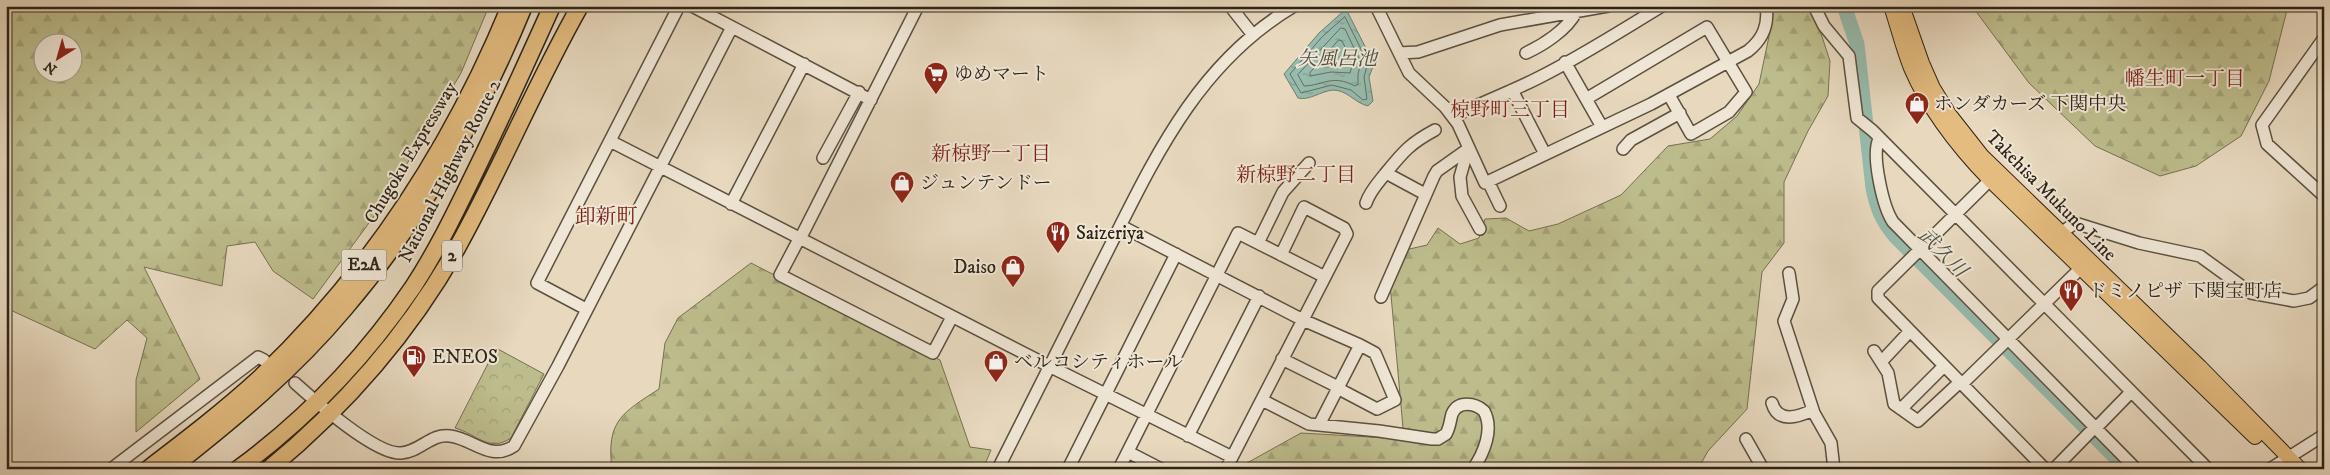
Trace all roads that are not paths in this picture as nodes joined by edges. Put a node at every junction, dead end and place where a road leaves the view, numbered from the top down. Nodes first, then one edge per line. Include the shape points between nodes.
1 (510, 6) edge
2 (524, 6) edge
3 (552, 6) edge
4 (560, 6) edge
5 (580, 6) edge
6 (679, 6) edge
7 (692, 6) edge
8 (918, 6) edge
9 (1230, 6) edge
10 (1294, 6) edge
11 (1608, 6) edge
12 (1662, 6) edge
13 (1766, 6) edge
14 (1814, 6) edge
15 (1891, 6) edge
16 (1902, 6) edge
17 (1378, 7) edge
18 (1540, 12) edge
19 (1576, 12) junction
20 (732, 27) junction
21 (1253, 35) junction
22 (2324, 38) edge
23 (1399, 53) junction
24 (1526, 53) dead end
25 (527, 62) junction
26 (1566, 62) junction
27 (1729, 62) junction
28 (804, 64) junction
29 (1512, 90) junction
30 (859, 92) junction
31 (1669, 95) junction
32 (1586, 99) junction
33 (871, 100) junction
34 (1680, 113) junction
35 (1453, 117) junction
36 (1602, 127) junction
37 (1435, 130) dead end
38 (1876, 135) junction
39 (610, 141) junction
40 (1468, 149) junction
41 (1623, 149) dead end
42 (1545, 154) junction
43 (823, 158) dead end
44 (1309, 163) dead end
45 (660, 166) junction
46 (1386, 173) junction
47 (1990, 180) junction
48 (1488, 182) junction
49 (1425, 194) junction
50 (2324, 196) edge
51 (1366, 203) dead end
52 (731, 204) junction
53 (1500, 206) dead end
54 (1955, 215) junction
55 (1121, 226) junction
56 (1480, 228) dead end
57 (2061, 233) junction
58 (800, 239) junction
59 (1258, 243) junction
60 (1176, 254) junction
61 (1280, 254) junction
62 (1916, 254) junction
63 (2084, 264) junction
64 (1789, 273) dead end
65 (1218, 274) junction
66 (1325, 277) junction
67 (2324, 287) edge
68 (1259, 296) junction
69 (1381, 297) dead end
70 (2045, 304) junction
71 (586, 309) junction
72 (952, 317) junction
73 (1304, 320) junction
74 (1910, 331) junction
75 (2005, 343) junction
76 (1360, 346) junction
77 (1874, 351) dead end
78 (1282, 359) junction
79 (264, 360) dead end
80 (1882, 361) junction
81 (1049, 366) junction
82 (1944, 366) junction
83 (295, 383) dead end
84 (1961, 383) junction
85 (1339, 388) junction
86 (2131, 392) junction
87 (1106, 394) junction
88 (1262, 400) junction
89 (316, 402) junction
90 (1772, 403) dead end
91 (1900, 409) junction
92 (1813, 410) junction
93 (330, 413) junction
94 (1147, 415) junction
95 (1319, 425) junction
96 (2095, 428) junction
97 (2324, 435) edge
98 (1188, 436) junction
99 (1746, 439) dead end
100 (1128, 452) junction
101 (1232, 457) junction
102 (2282, 464) edge
103 (111, 469) edge
104 (148, 469) edge
105 (170, 469) edge
106 (238, 469) edge
107 (270, 469) edge
108 (998, 469) edge
109 (1068, 469) edge
110 (1119, 469) edge
111 (1160, 469) edge
112 (1226, 469) edge
113 (1473, 469) edge
114 (1763, 469) edge
115 (1834, 469) edge
116 (2045, 469) edge
117 (2054, 469) edge
118 (2136, 469) edge
119 (2208, 469) edge
120 (2300, 469) edge

1 - 104 highway, Chugoku Expressway / E2A via 482,72 436,159 357,273 311,326 258,379
2 - 105 highway, Chugoku Expressway / E2A via 490,85 445,168 424,203 367,281 284,373 242,412
3 - 25 highway, National Highway Route 2 / 2
4 - 25 main road
5 - 93 highway, National Highway Route 2 / 2 via 442,274 391,347
6 - 39 street
7 - 20 street
8 - 33 street
9 - 21 street
10 - 21 street
11 - 19 street
12 - 26 street
13 - 27 street via 1766,28 1760,40
14 - 38 street via 1824,26 1849,56 1857,118
15 - 47 main road, Takehisa Mukuno Line via 1911,68 1924,94 1957,143
16 - 57 main road, Takehisa Mukuno Line via 1922,63 1949,114 1982,156
17 - 23 street
18 - 19 street
18 - 23 street via 1418,52
19 - 24 street via 1540,46
20 - 28 street
20 - 45 street
21 - 55 street via 1218,67 1185,108 1157,154
22 - 50 street via 2262,125 2267,144
23 - 35 street via 1409,73
25 - 89 highway, National Highway Route 2 / 2 via 430,260 384,325
26 - 29 street
26 - 32 street
27 - 31 street
27 - 32 street via 1707,27
27 - 34 street via 1746,92 1729,112 1692,134
28 - 30 street
28 - 52 street
29 - 35 street
29 - 42 street
30 - 33 street
30 - 43 street
31 - 34 street
31 - 36 street
32 - 36 street
33 - 58 street
34 - 41 street via 1631,140
35 - 40 street
36 - 42 street
37 - 46 street via 1406,148
38 - 54 street
38 - 62 street via 1885,208
39 - 45 street
39 - 71 street via 537,284
40 - 48 street via 1485,183
40 - 49 street via 1437,170
40 - 56 street via 1460,177 1462,196
42 - 48 street
44 - 59 street via 1283,192
45 - 52 street
45 - 71 street
46 - 49 street
46 - 51 street
47 - 54 street
47 - 63 main road, Takehisa Mukuno Line
48 - 53 street
49 - 69 street
52 - 58 street
54 - 62 street
54 - 70 street
55 - 60 street
55 - 81 street
57 - 63 main road, Takehisa Mukuno Line
57 - 67 street via 2075,223 2139,243 2200,256 2251,292 2294,301 2309,298
58 - 72 street
58 - 72 street via 780,276 933,353
59 - 61 street
59 - 65 street via 1238,233
60 - 65 street
60 - 87 street
61 - 66 street
61 - 66 street via 1304,207 1344,228 1347,234
62 - 74 street via 1878,291 1878,298
62 - 75 street
63 - 70 street
63 - 102 main road, Takehisa Mukuno Line via 2200,367
64 - 92 street via 1793,299 1784,321
65 - 68 street
65 - 94 street
66 - 73 street
68 - 73 street
68 - 98 street
70 - 75 street
70 - 86 street
71 - 93 street via 522,436 509,450 489,452 448,436 433,438 406,452 393,453 377,446
72 - 81 street
73 - 76 street
73 - 78 street
74 - 80 street
74 - 82 street
75 - 84 street
75 - 96 street
76 - 85 street
76 - 85 street via 1375,353 1395,400 1377,409
77 - 80 street
78 - 85 street
78 - 88 street
79 - 103 street via 258,357
80 - 91 street via 1890,378 1894,404
81 - 87 street
81 - 108 street
82 - 84 street
82 - 91 street
83 - 89 street
84 - 91 street via 1918,421
84 - 116 street
85 - 95 street
86 - 96 street
86 - 119 street
87 - 94 street
87 - 109 street
88 - 95 street via 1309,424
88 - 101 street
89 - 93 street
89 - 106 highway, National Highway Route 2 / 2 via 267,448
90 - 92 street via 1781,416 1793,417
92 - 115 street via 1831,443
93 - 107 highway, National Highway Route 2 / 2
94 - 98 street
94 - 100 street
95 - 113 street via 1438,439 1448,431 1456,409 1474,404 1484,410 1488,426 1484,448
96 - 117 street
96 - 118 street
97 - 102 street
98 - 101 street
99 - 114 street
100 - 110 street
100 - 111 street
101 - 112 street
102 - 120 main road, Takehisa Mukuno Line

